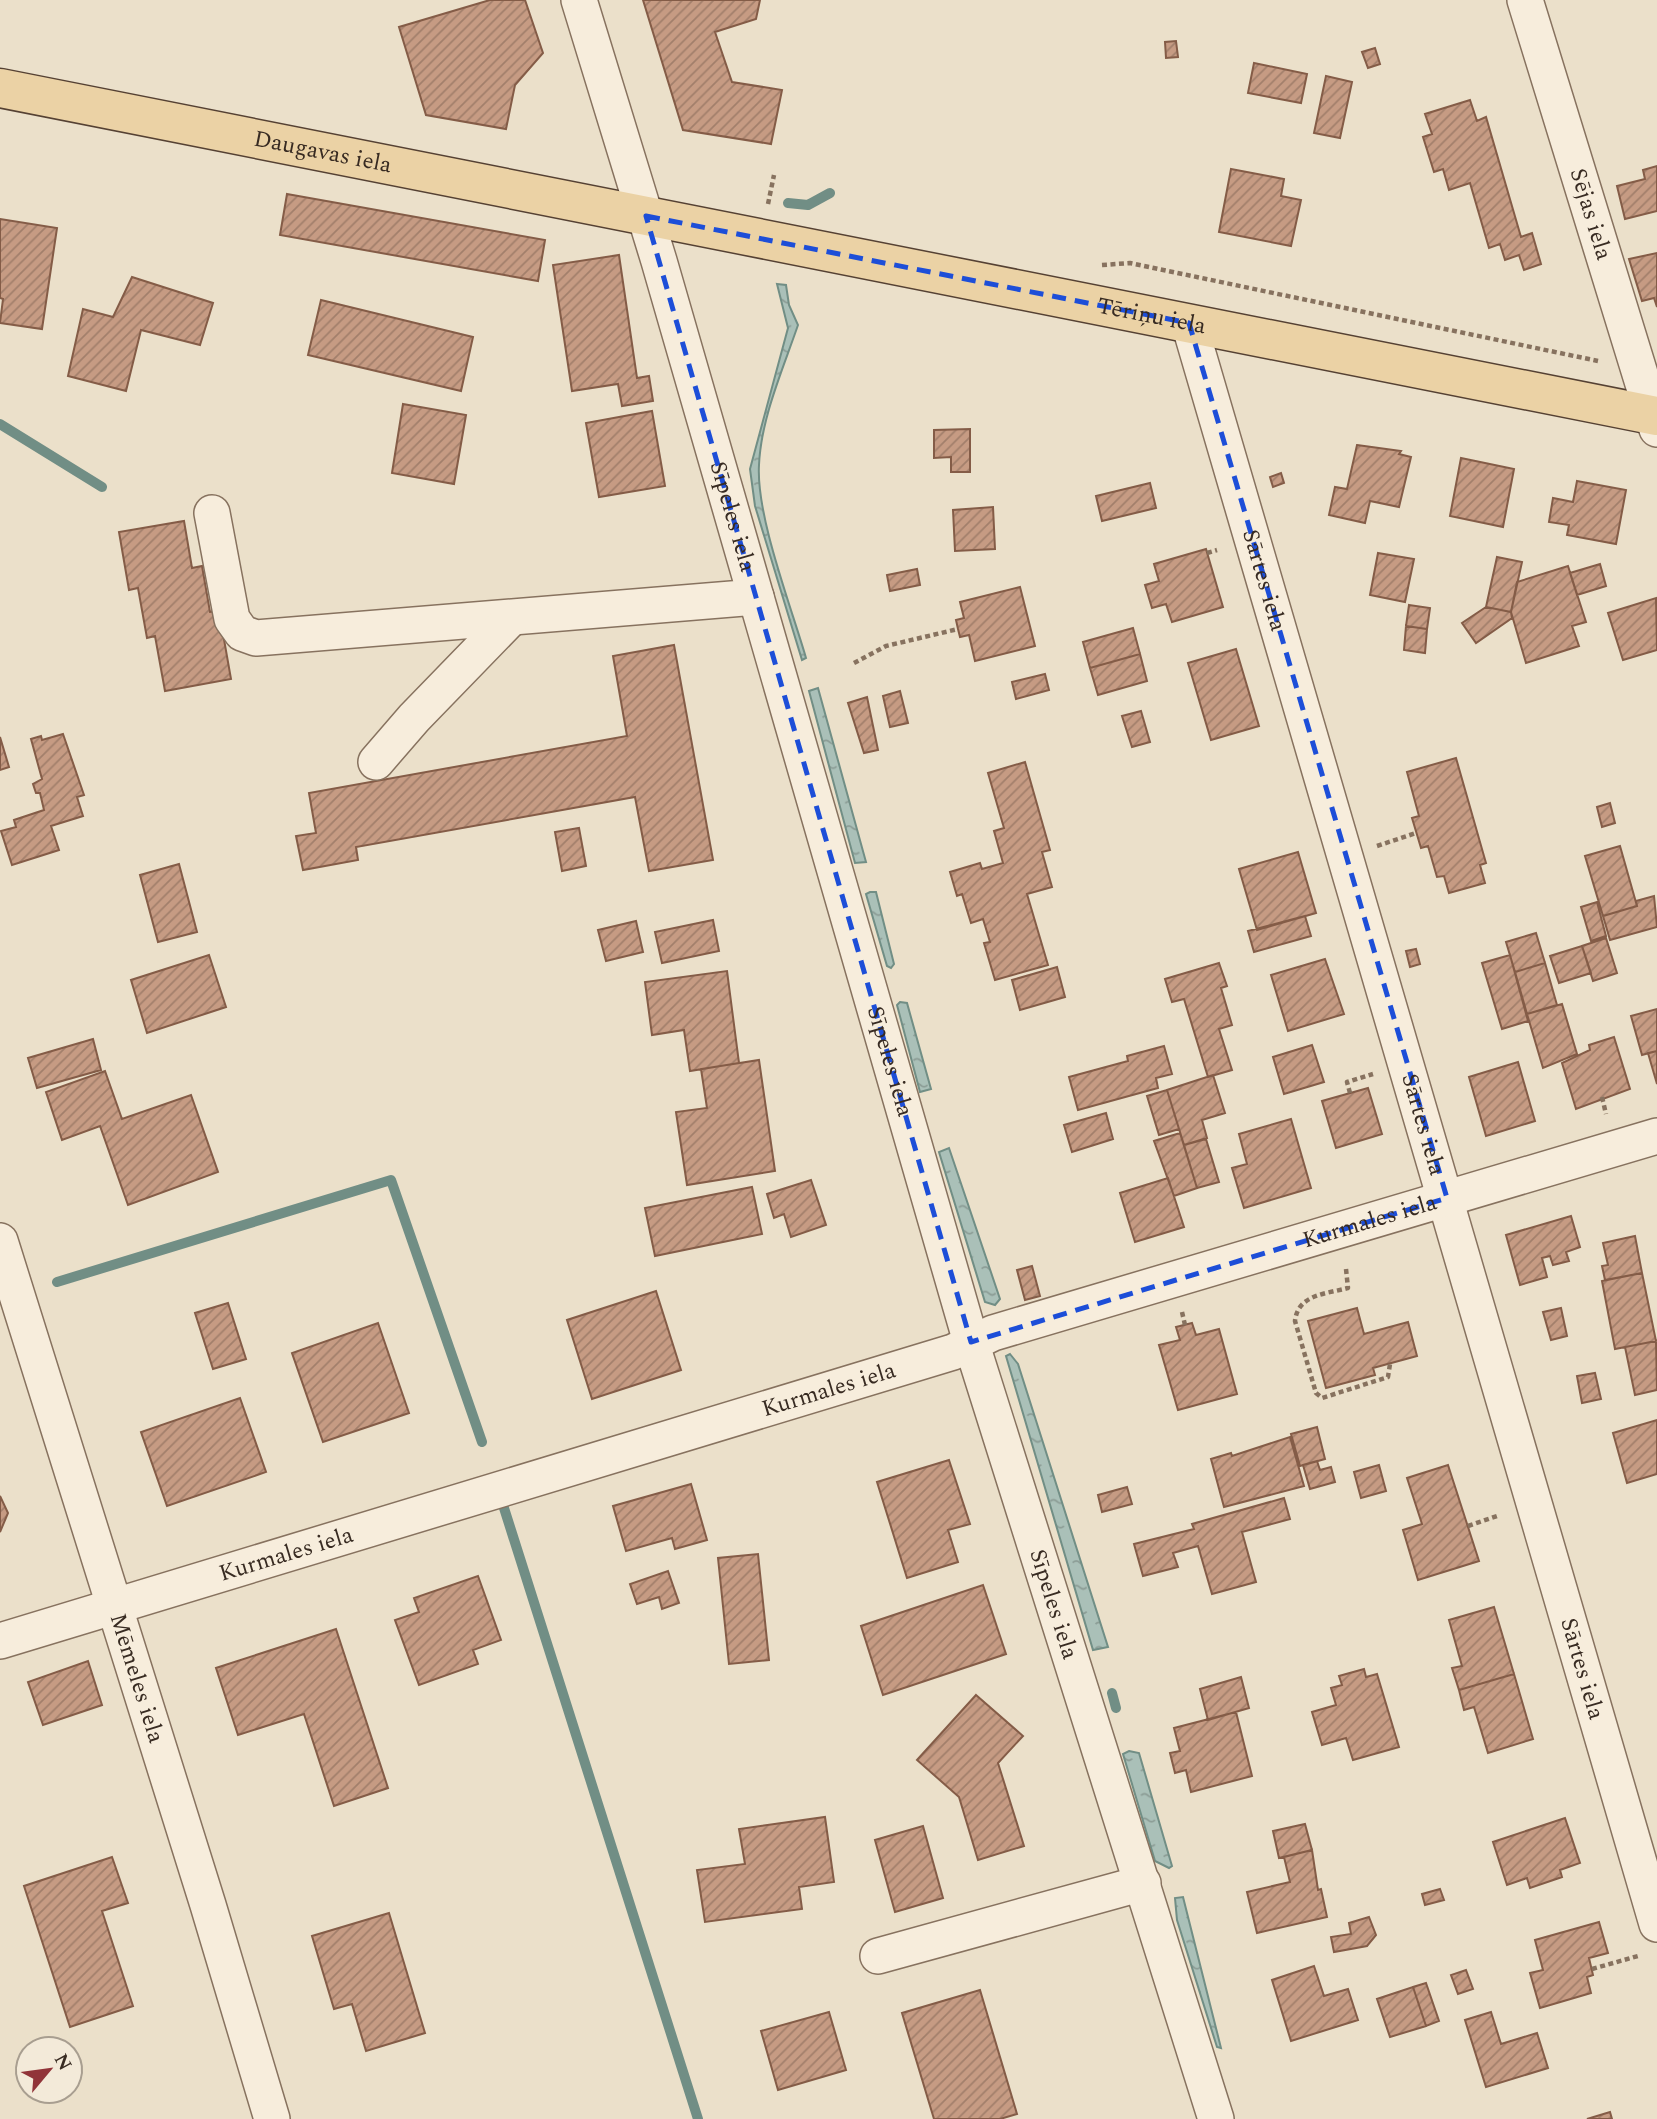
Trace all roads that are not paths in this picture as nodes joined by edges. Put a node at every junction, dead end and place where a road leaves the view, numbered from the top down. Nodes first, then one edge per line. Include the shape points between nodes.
1 (579, 0) edge
2 (1525, 0) edge
3 (0, 88) edge
4 (646, 216) junction
5 (1189, 323) junction
6 (1656, 420) edge
7 (212, 513) dead end
8 (756, 597) junction
9 (511, 618) junction
10 (376, 762) dead end
11 (1657, 1136) edge
12 (1447, 1198) junction
13 (0, 1241) edge
14 (971, 1342) junction
15 (116, 1607) junction
16 (0, 1641) edge
17 (1143, 1883) junction
18 (1651, 1938) edge
19 (878, 1956) dead end
20 (272, 2119) edge
21 (1216, 2119) edge

1 - 4 street, Sīpeles iela
2 - 6 street, Sējas iela
3 - 4 main road, Daugavas iela
4 - 5 main road, Tēriņu iela
4 - 8 street, Sīpeles iela
5 - 6 main road, Tēriņu iela
5 - 12 street, Sārtes iela
7 - 9 street via 232,619 249,636
8 - 9 street
8 - 14 street, Sīpeles iela
9 - 10 street
11 - 12 street, Kurmales iela
12 - 14 street, Kurmales iela
12 - 18 street, Sārtes iela
13 - 15 street, Mēmeles iela
14 - 15 street, Kurmales iela via 953,1352
14 - 17 street, Sīpeles iela
15 - 16 street, Kurmales iela
15 - 20 street, Mēmeles iela
17 - 19 street
17 - 21 street, Sīpeles iela

